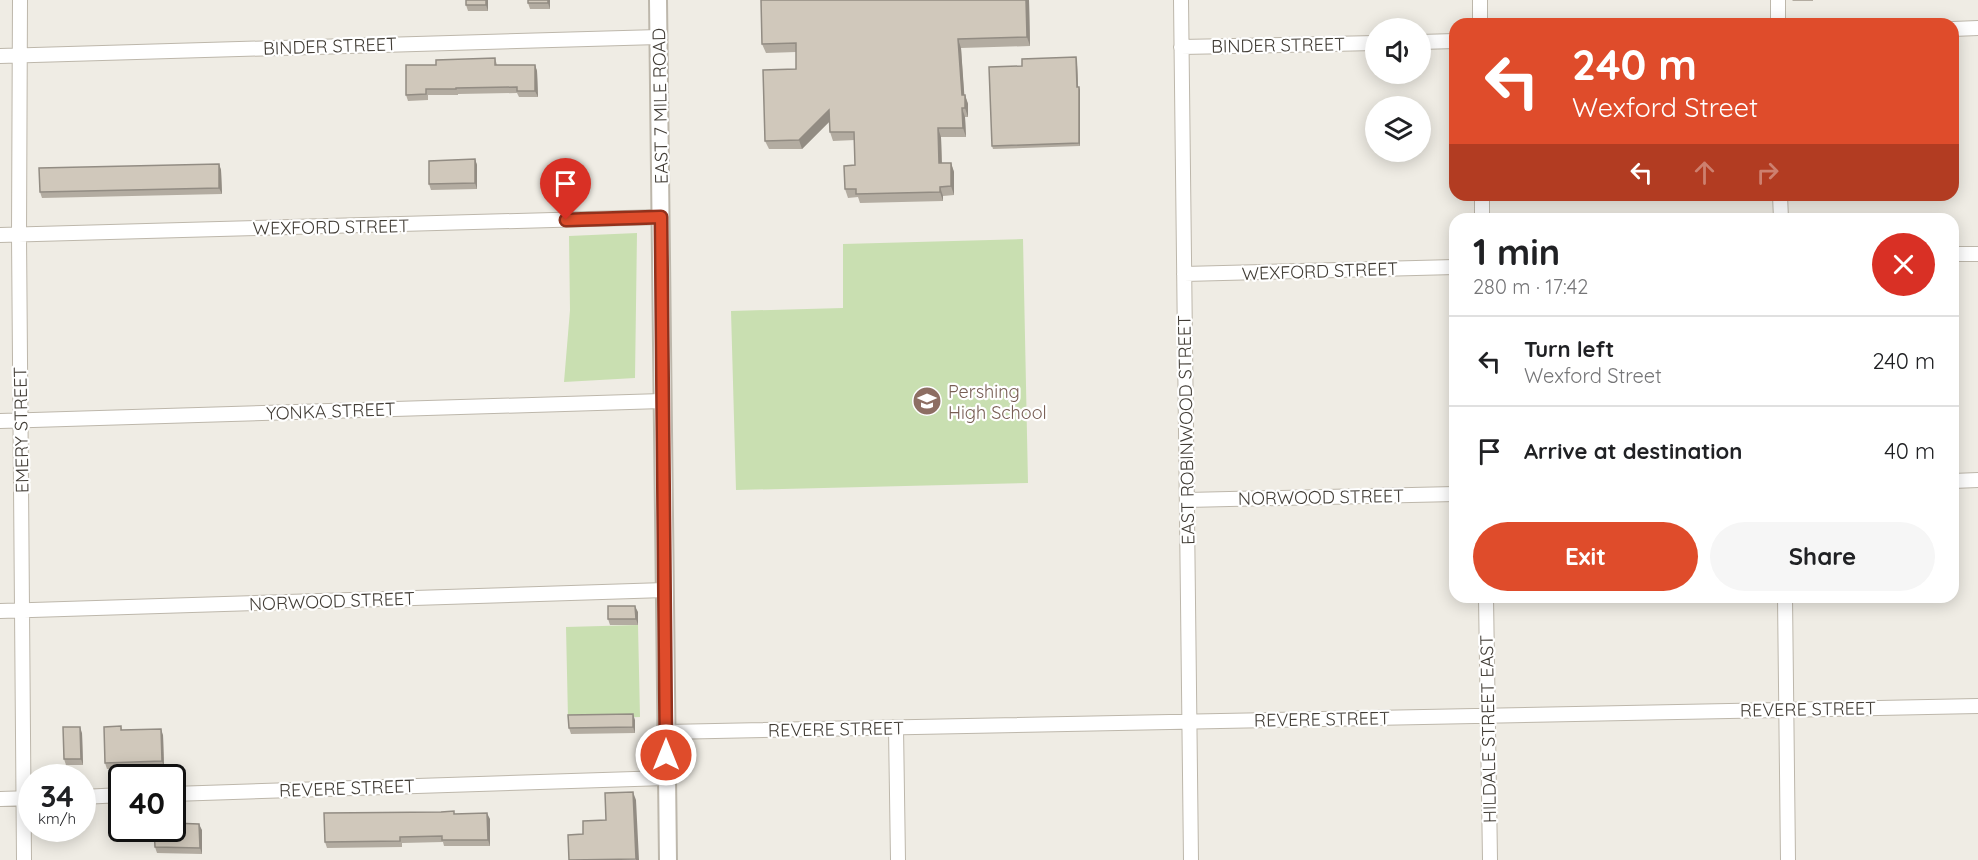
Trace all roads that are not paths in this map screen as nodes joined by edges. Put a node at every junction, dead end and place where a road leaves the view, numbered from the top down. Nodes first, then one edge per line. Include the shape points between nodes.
1 (20, 0) edge
2 (658, 0) edge
3 (1181, 0) edge
4 (1480, 0) edge
5 (1778, 0) edge
6 (1480, 18) edge
7 (1778, 18) edge
8 (1978, 28) edge
9 (1959, 29) edge
10 (659, 37) junction
11 (1449, 41) edge
12 (1431, 42) edge
13 (1365, 43) edge
14 (1182, 47) junction
15 (20, 55) junction
16 (0, 56) edge
17 (661, 217) junction
18 (0, 235) edge
19 (19, 235) junction
20 (1959, 254) edge
21 (1978, 254) edge
22 (1449, 267) edge
23 (1184, 274) junction
24 (662, 401) junction
25 (20, 420) junction
26 (0, 421) edge
27 (1978, 480) edge
28 (1959, 481) edge
29 (1449, 494) edge
30 (1187, 500) junction
31 (665, 590) junction
32 (1486, 603) edge
33 (1785, 603) edge
34 (22, 610) junction
35 (0, 611) edge
36 (1978, 706) edge
37 (1786, 710) junction
38 (1488, 716) junction
39 (1190, 722) junction
40 (896, 728) junction
41 (666, 732) junction
42 (27, 764) edge
43 (666, 778) junction
44 (186, 794) edge
45 (18, 798) edge
46 (0, 799) edge
47 (25, 842) edge
48 (24, 860) edge
49 (668, 860) edge
50 (898, 860) edge
51 (1191, 860) edge
52 (1490, 860) edge
53 (1788, 860) edge

1 - 15 street, EMERY STREET
2 - 10 street, EAST 7 MILE ROAD
3 - 14 street, EAST ROBINWOOD STREET
4 - 6 street
5 - 7 street
8 - 9 street
10 - 15 street, BINDER STREET
10 - 17 street, EAST 7 MILE ROAD
11 - 12 street
13 - 14 street, BINDER STREET
14 - 23 street, EAST ROBINWOOD STREET
15 - 16 street, BINDER STREET
15 - 19 street, EMERY STREET
17 - 19 street, WEXFORD STREET
17 - 24 street, EAST 7 MILE ROAD
18 - 19 street, WEXFORD STREET
19 - 25 street, EMERY STREET
20 - 21 street
22 - 23 street, WEXFORD STREET
23 - 30 street, EAST ROBINWOOD STREET
24 - 25 street, YONKA STREET
24 - 31 street, EAST 7 MILE ROAD
25 - 26 street, YONKA STREET
25 - 34 street, EMERY STREET
27 - 28 street
29 - 30 street, NORWOOD STREET
30 - 39 street, EAST ROBINWOOD STREET
31 - 34 street, NORWOOD STREET
31 - 41 street, EAST 7 MILE ROAD
32 - 38 street, HILDALE STREET EAST
33 - 37 street
34 - 35 street, NORWOOD STREET
34 - 42 street, EMERY STREET
36 - 37 street, REVERE STREET
37 - 38 street, REVERE STREET
37 - 53 street
38 - 39 street, REVERE STREET
38 - 52 street, HILDALE STREET EAST
39 - 40 street, REVERE STREET
39 - 51 street, EAST ROBINWOOD STREET
40 - 41 street, REVERE STREET
40 - 50 street
41 - 43 street, EAST 7 MILE ROAD
43 - 44 street, REVERE STREET
43 - 49 street, EAST 7 MILE ROAD
45 - 46 street
47 - 48 street, EMERY STREET

